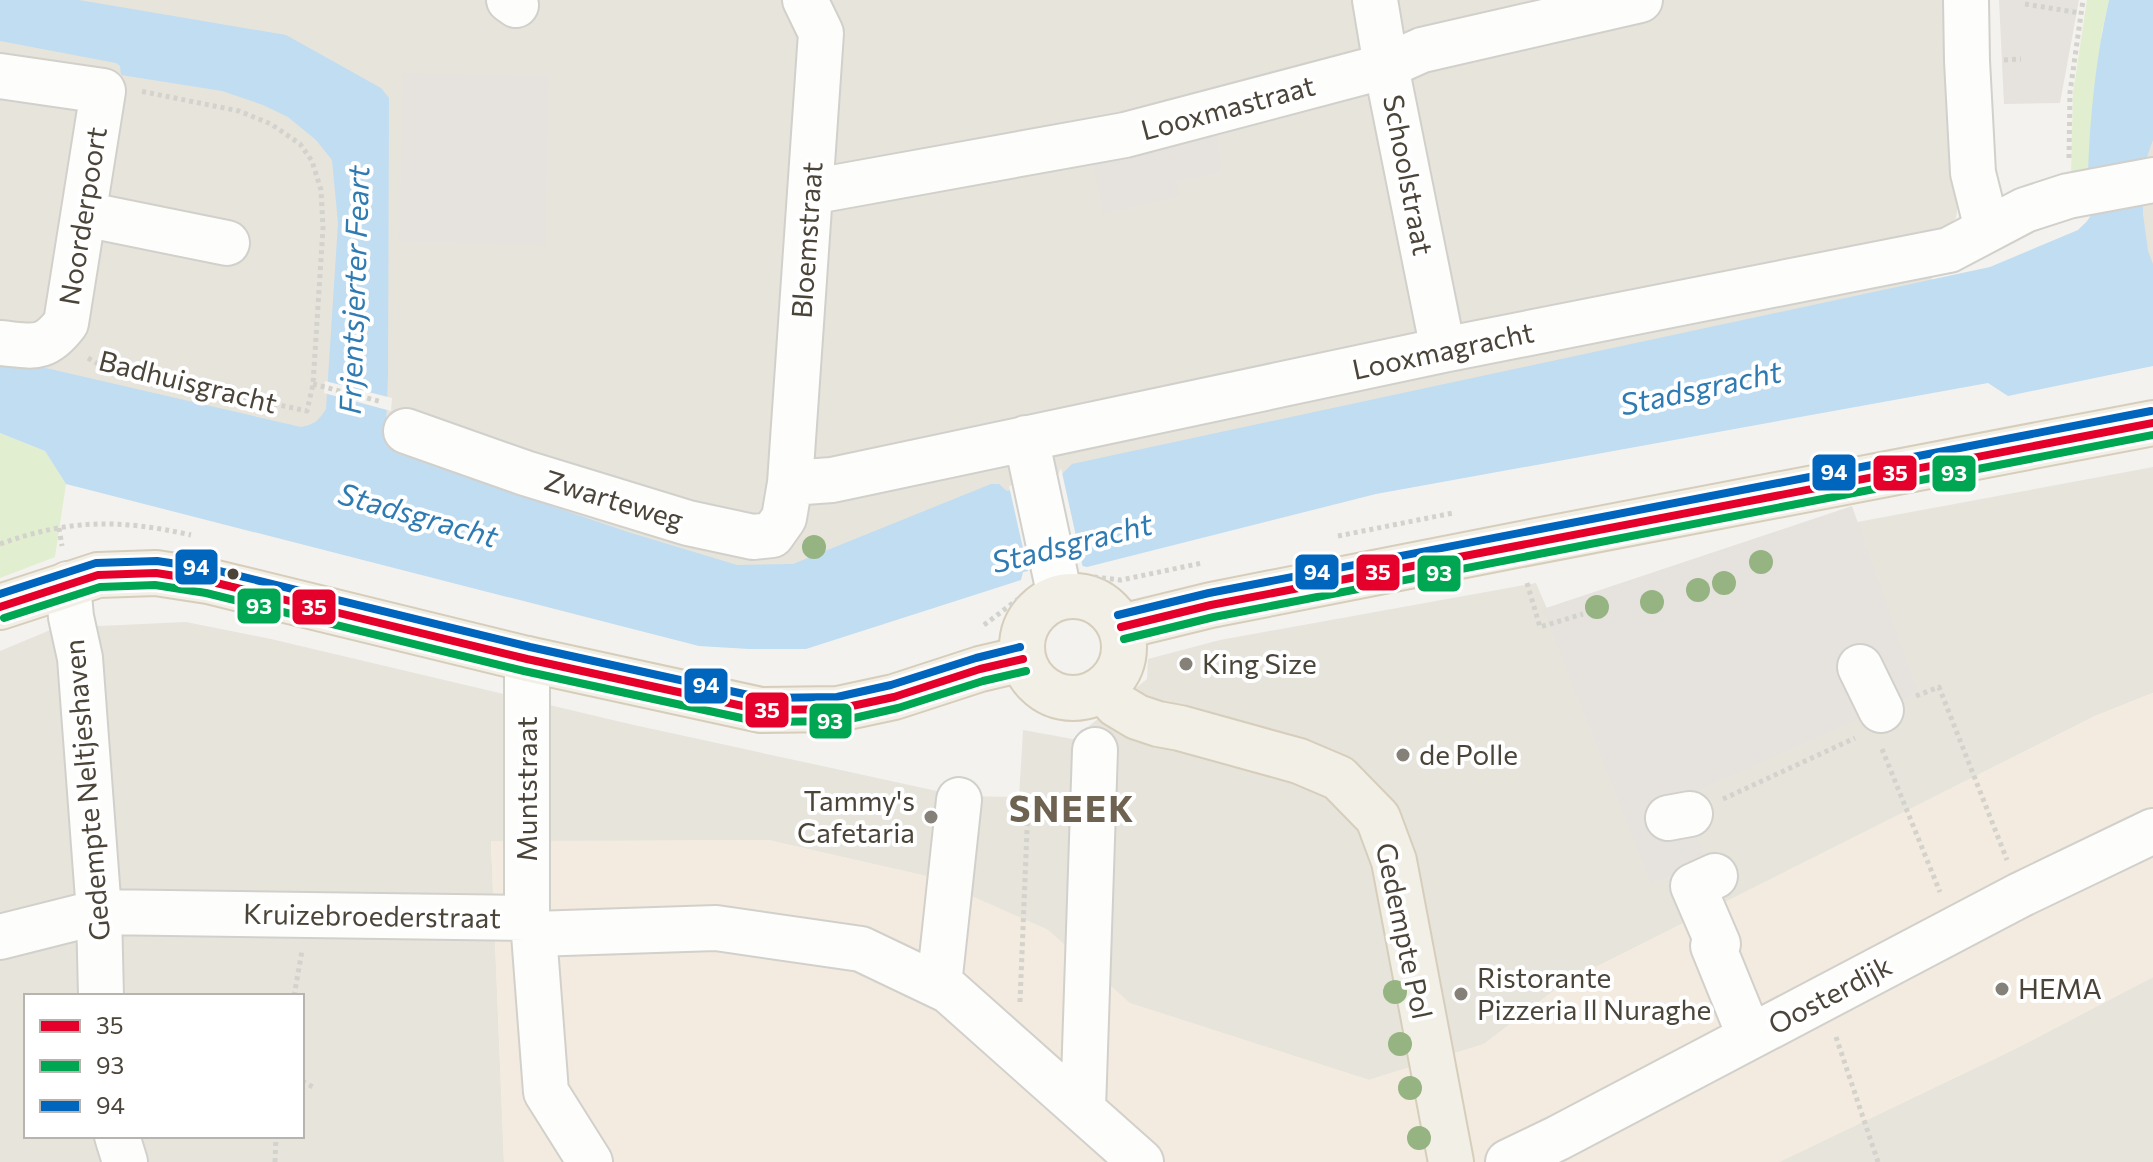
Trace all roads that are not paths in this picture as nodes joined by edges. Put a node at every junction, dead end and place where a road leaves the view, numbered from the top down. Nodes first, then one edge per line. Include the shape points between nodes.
1 (805, 0) edge
2 (1375, 0) edge
3 (1640, 0) edge
4 (1966, 0) edge
5 (1386, 66) junction
6 (0, 76) edge
7 (2150, 180) edge
8 (810, 192) junction
9 (84, 214) junction
10 (1987, 229) junction
11 (227, 243) dead end
12 (0, 343) edge
13 (1443, 350) junction
14 (400, 418) road end
15 (2153, 423) edge
16 (1030, 455) junction
17 (790, 483) junction
18 (68, 584) junction
19 (1058, 586) junction
20 (0, 607) edge
21 (1121, 627) junction
22 (527, 659) junction
23 (1023, 659) junction
24 (1860, 667) dead end
25 (1103, 690) junction
26 (1875, 719) road end
27 (1095, 750) dead end
28 (959, 800) dead end
29 (2153, 831) edge
30 (1715, 876) dead end
31 (99, 912) junction
32 (530, 926) junction
33 (0, 937) edge
34 (939, 985) junction
35 (101, 994) edge
36 (1750, 1037) junction
37 (1083, 1109) junction
38 (118, 1138) edge
39 (125, 1162) edge
40 (590, 1162) edge
41 (1141, 1162) edge
42 (1451, 1162) edge
43 (1508, 1162) edge

1 - 8 street, Bloemstraat via 821,33
2 - 5 street, Schoolstraat
3 - 5 street, Looxmastraat via 1422,50
4 - 10 street via 1973,173
5 - 8 street, Looxmastraat via 1125,135
5 - 13 street, Schoolstraat
6 - 9 street, Noorderpoort via 103,91
7 - 10 street, Looxmagracht via 2078,194 2025,210
8 - 17 street, Bloemstraat
9 - 11 street
9 - 12 street, Noorderpoort via 66,323 55,338 37,347
10 - 13 street, Looxmagracht via 1949,250
13 - 16 street, Looxmagracht
14 - 17 street, Zwarteweg via 525,473 688,523 753,537 772,535 784,518
15 - 21 main road via 1211,605
16 - 17 street, Looxmagracht
16 - 19 street
18 - 20 main road
18 - 22 main road via 98,575 156,573 208,581
18 - 31 street, Gedempte Neltjeshaven via 80,658
19 - 21 main road via 1096,600
19 - 23 main road via 1029,621 1022,639
21 - 25 main road via 1123,661
22 - 23 main road via 761,710 838,709
22 - 32 street, Muntstraat
23 - 25 main road via 1034,681 1055,695 1080,698
24 - 26 street
25 - 42 main road, Gedempte Pol via 1137,717 1299,761 1339,778 1378,818 1394,861
27 - 37 street
28 - 34 street
29 - 36 street, Oosterdijk
30 - 36 street via 1693,886
31 - 32 street, Kruizebroederstraat
31 - 33 street, Kruizebroederstraat
31 - 35 street, Gedempte Neltjeshaven
32 - 34 street, Kruizebroederstraat via 716,928 861,949
32 - 40 street, Muntstraat via 546,1092
34 - 37 street, Kruizebroederstraat
36 - 43 street, Oosterdijk
37 - 41 street, Kruizebroederstraat
38 - 39 street

